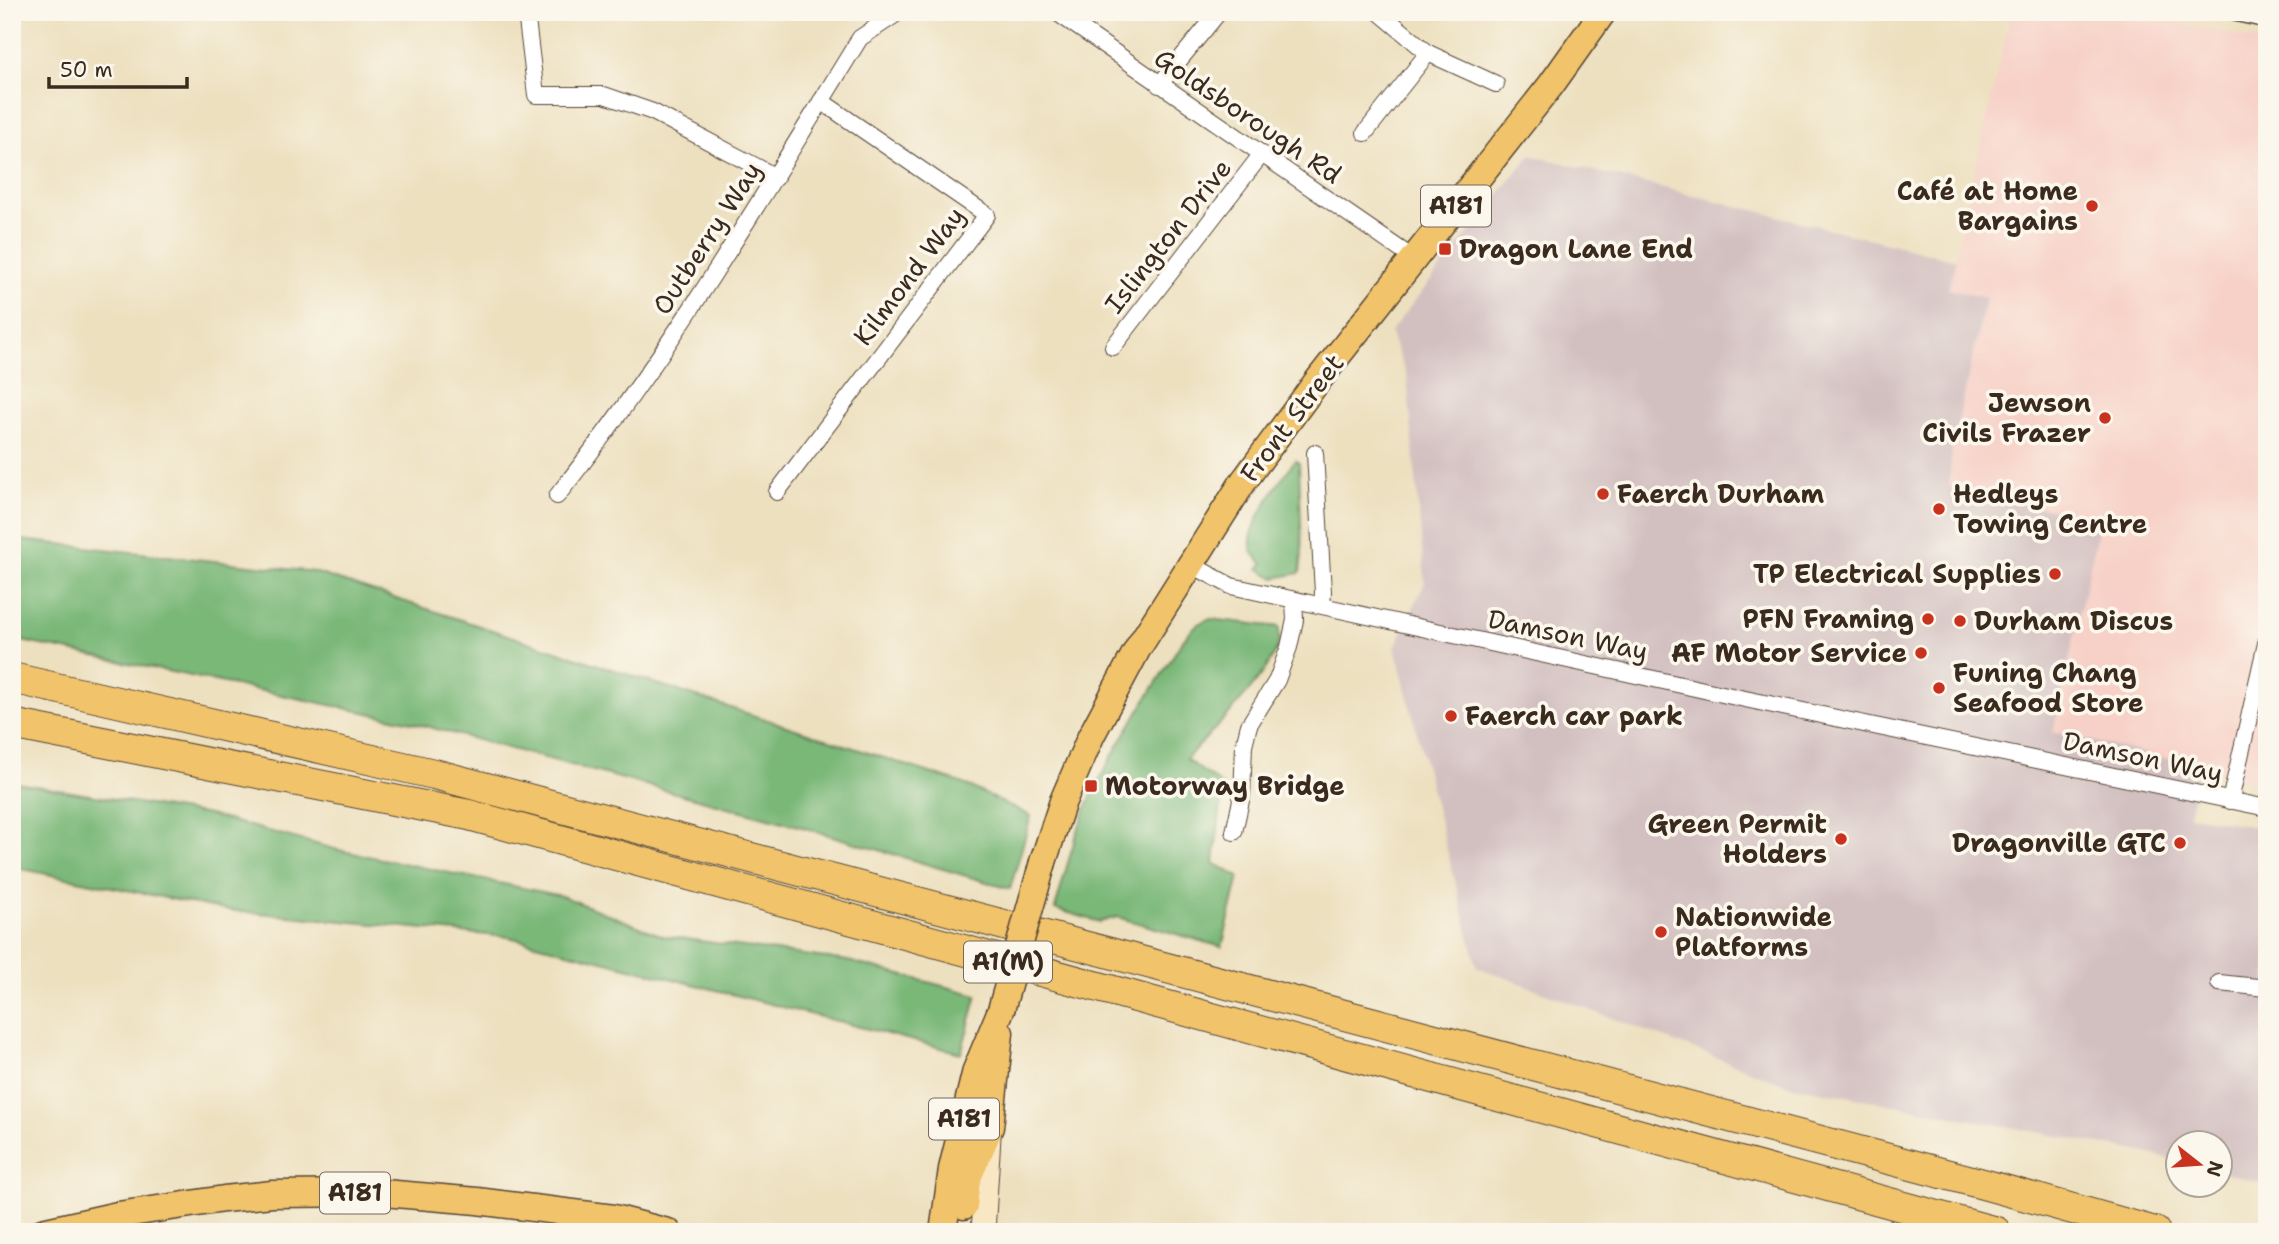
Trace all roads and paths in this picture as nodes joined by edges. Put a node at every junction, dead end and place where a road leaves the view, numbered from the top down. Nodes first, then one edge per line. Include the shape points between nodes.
1 (526, 12) edge
2 (900, 12) edge
3 (1056, 12) edge
4 (1219, 12) edge
5 (1379, 12) edge
6 (1603, 12) edge
7 (2239, 12) edge
8 (2267, 18) edge
9 (1428, 53) junction
10 (1496, 84) dead end
11 (1159, 85) junction
12 (821, 101) junction
13 (1365, 133) dead end
14 (1261, 155) junction
15 (776, 177) junction
16 (1414, 259) junction
17 (1113, 347) dead end
18 (1315, 453) dead end
19 (777, 492) dead end
20 (557, 496) dead end
21 (1190, 564) junction
22 (1294, 600) junction
23 (1321, 605) junction
24 (2267, 639) edge
25 (12, 678) edge
26 (12, 724) edge
27 (2230, 802) junction
28 (2267, 808) edge
29 (1234, 832) dead end
30 (2219, 983) dead end
31 (2267, 988) edge
32 (1001, 1010) junction
33 (990, 1127) junction
34 (42, 1232) edge
35 (668, 1232) edge
36 (943, 1232) edge
37 (960, 1232) edge
38 (983, 1232) edge
39 (1996, 1232) edge
40 (2155, 1232) edge

1 - 15 street via 536,94 616,99 653,112
2 - 12 street, Outberry Way via 860,38
3 - 11 street, Goldsborough Rd
4 - 11 street
5 - 9 street
6 - 16 main road, Front Street / A181
7 - 8 street
9 - 10 street
9 - 13 street
11 - 14 street, Goldsborough Rd
12 - 15 street, Outberry Way
12 - 19 street, Kilmond Way via 987,215
14 - 16 street, Goldsborough Rd
14 - 17 street, Islington Drive
15 - 20 street, Outberry Way via 706,288 600,442
16 - 21 main road, Front Street / A181 via 1243,482
18 - 23 street
21 - 22 street, Damson Way via 1231,586
21 - 32 main road, Front Street / A181, bridge via 1138,648 1063,801
22 - 23 street, Damson Way
22 - 29 street via 1289,648 1246,735 1242,796
23 - 27 street, Damson Way
24 - 27 street, Damson Way
25 - 40 highway, A1(M) via 434,774
26 - 39 highway, A1(M) via 469,815
27 - 28 street
30 - 31 street
32 - 33 main road, A181
32 - 36 main road, A181 via 976,1070 952,1169
33 - 37 main road, A181 via 967,1180
33 - 38 main road
34 - 35 main road, A181 via 224,1199 384,1193 614,1218

